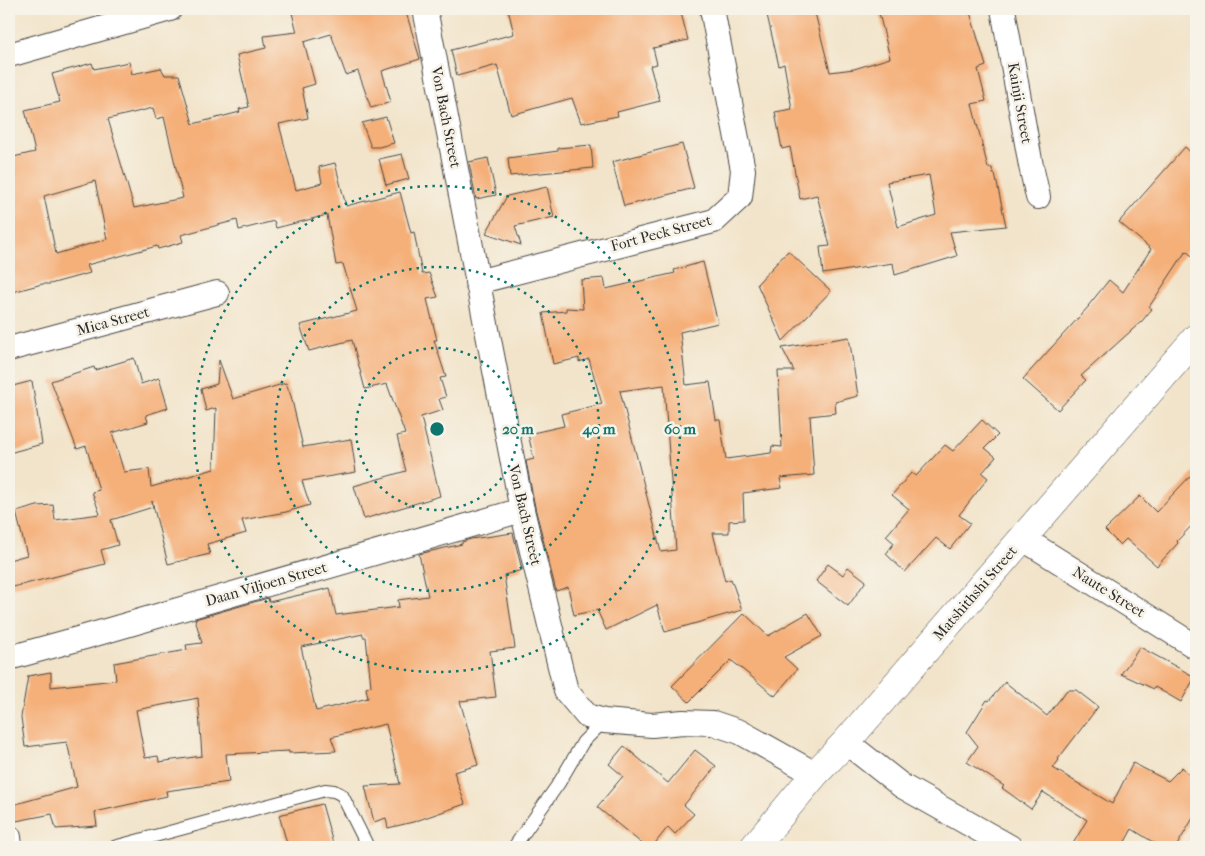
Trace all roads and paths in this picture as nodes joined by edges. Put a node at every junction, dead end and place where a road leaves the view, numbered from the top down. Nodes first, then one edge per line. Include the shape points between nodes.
1 (170, 9) edge
2 (425, 9) edge
3 (712, 9) edge
4 (1003, 9) edge
5 (9, 55) edge
6 (1038, 197) dead end
7 (477, 282) junction
8 (217, 293) dead end
9 (1196, 338) edge
10 (9, 349) edge
11 (522, 510) junction
12 (1022, 538) junction
13 (1196, 647) edge
14 (9, 658) edge
15 (604, 721) junction
16 (846, 742) junction
17 (815, 774) junction
18 (9, 837) edge
19 (10, 847) edge
20 (114, 847) edge
21 (368, 847) edge
22 (514, 847) edge
23 (754, 847) edge
24 (1010, 847) edge

1 - 5 street
2 - 7 street, Von Bach Street
3 - 7 street, Fort Peck Street via 743,170 740,197 714,221
4 - 6 street, Kainji Street
7 - 11 street, Von Bach Street
8 - 10 street, Mica Street
9 - 12 main road, Matshithshi Street
11 - 14 street, Daan Viljoen Street
11 - 15 street, Von Bach Street via 566,691 587,716
12 - 13 street, Naute Street
12 - 16 main road, Matshithshi Street
15 - 17 street, Von Bach Street via 652,725 713,723 740,732
15 - 22 lane via 583,742
16 - 17 main road, Matshithshi Street
16 - 24 street via 902,786
17 - 23 main road, Matshithshi Street
18 - 19 street
20 - 21 lane via 325,790 342,795

